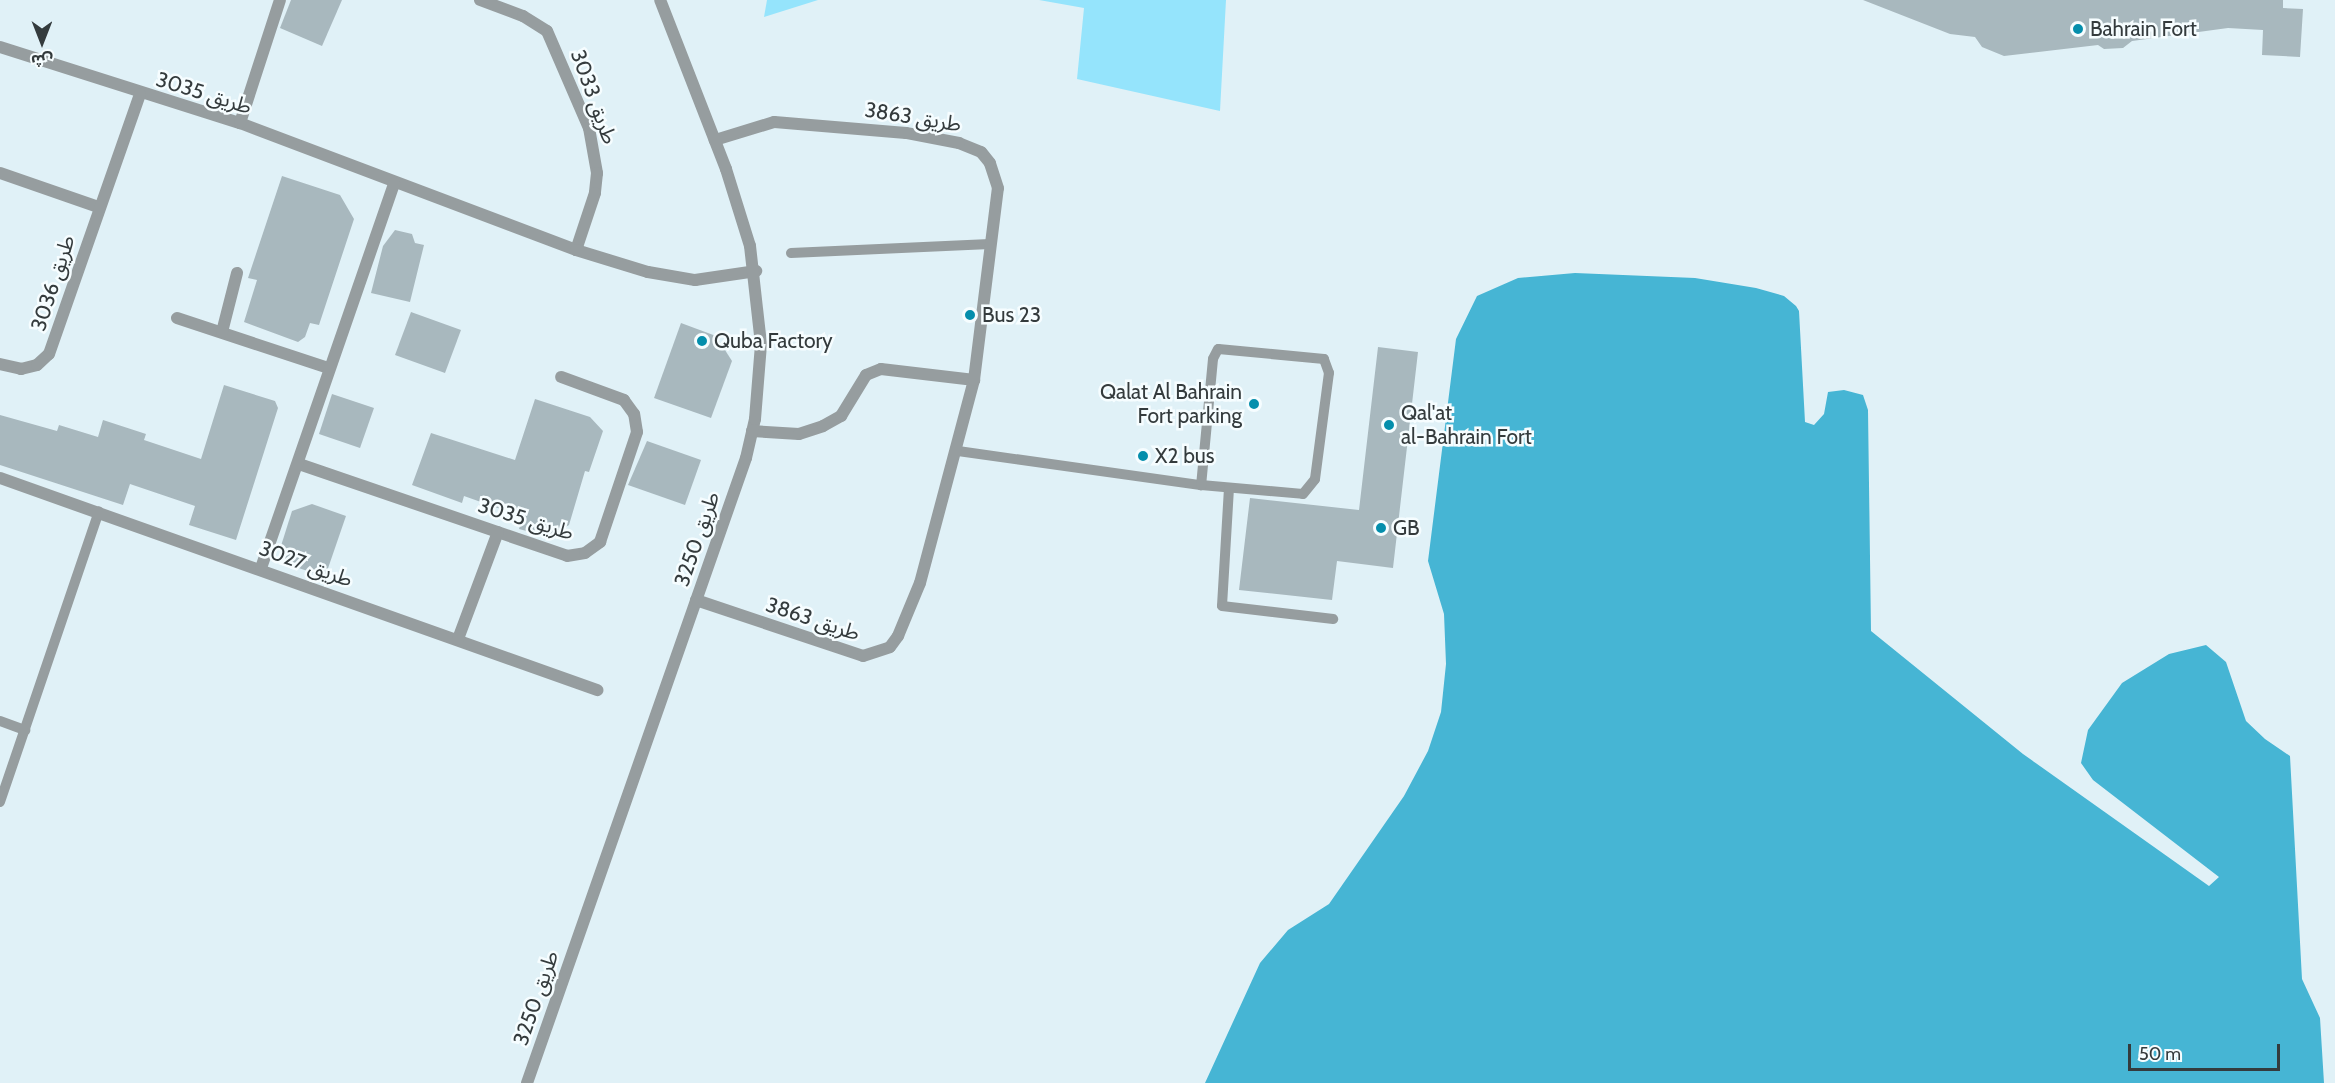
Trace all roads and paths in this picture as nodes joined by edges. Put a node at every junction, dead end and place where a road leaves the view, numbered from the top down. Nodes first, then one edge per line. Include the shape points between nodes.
1 (280, 0) edge
2 (480, 0) edge
3 (660, 0) edge
4 (0, 47) edge
5 (140, 94) junction
6 (240, 123) junction
7 (715, 140) junction
8 (0, 173) edge
9 (394, 183) junction
10 (98, 207) junction
11 (990, 244) junction
12 (576, 250) junction
13 (792, 254) dead end
14 (756, 271) junction
15 (237, 273) dead end
16 (177, 318) dead end
17 (222, 332) junction
18 (0, 364) edge
19 (328, 368) junction
20 (561, 377) dead end
21 (974, 380) junction
22 (752, 431) junction
23 (958, 452) junction
24 (299, 464) junction
25 (0, 478) edge
26 (1201, 485) junction
27 (1230, 488) junction
28 (99, 512) junction
29 (498, 532) junction
30 (261, 568) junction
31 (696, 600) junction
32 (1333, 619) dead end
33 (458, 639) junction
34 (597, 690) dead end
35 (0, 721) edge
36 (25, 730) junction
37 (0, 802) edge
38 (527, 1083) edge

1 - 6 street
2 - 12 street, طريق 3033 via 523,16 547,32 589,129 597,173
3 - 7 street, طريق 3250
4 - 5 street, طريق 3035
5 - 6 street, طريق 3035
5 - 10 street, طريق 3036
6 - 9 street, طريق 3035
7 - 11 street, طريق 3863 via 755,125 798,122 906,133 969,146 990,162 996,175 998,188
7 - 14 street, طريق 3250 via 739,204
8 - 10 street
9 - 12 street, طريق 3035
9 - 19 street
10 - 18 street, طريق 3036 via 49,354 37,365 21,369
11 - 13 lane
11 - 21 street, طريق 3863
12 - 14 street, طريق 3035 via 675,278 717,279
14 - 22 street, طريق 3250 via 761,344
15 - 17 street
16 - 17 street
17 - 19 street
19 - 24 street
20 - 29 street, طريق 3035 via 624,400 634,414 637,432 600,542 585,553 567,556
21 - 22 street via 881,369 866,375 841,416 823,426 799,434
21 - 23 street, طريق 3863
22 - 31 street, طريق 3250
23 - 26 lane
23 - 31 street, طريق 3863 via 920,583 898,636 877,654 849,653
24 - 29 street, طريق 3035
24 - 30 street
25 - 28 street, طريق 3027
26 - 27 lane
26 - 27 lane via 1213,359 1218,349 1324,358 1329,373 1313,486 1303,494
27 - 32 lane via 1222,606
28 - 30 street, طريق 3027
28 - 36 lane
29 - 33 street
30 - 33 street, طريق 3027
31 - 38 street, طريق 3250
33 - 34 street, طريق 3027
35 - 36 lane
36 - 37 lane

